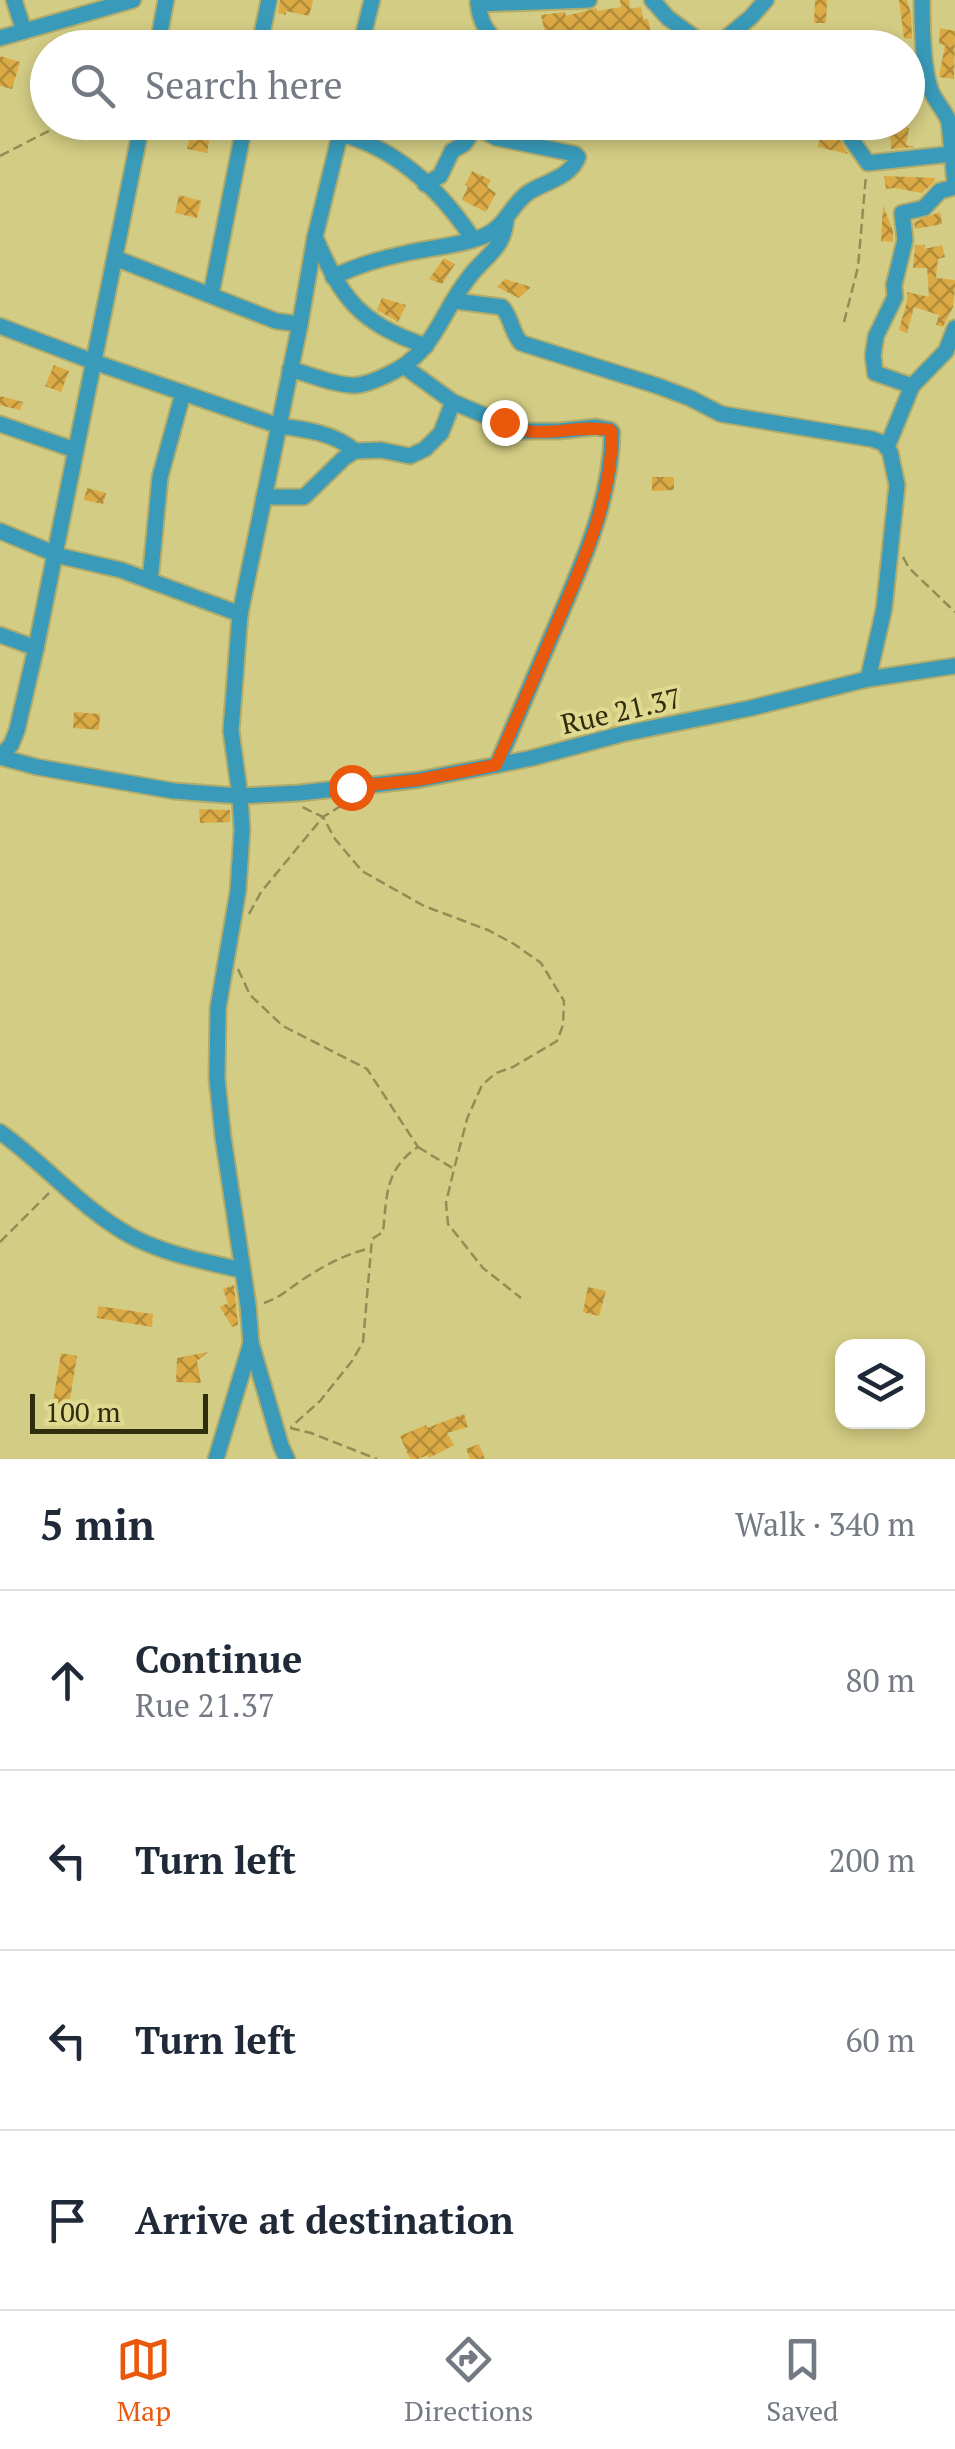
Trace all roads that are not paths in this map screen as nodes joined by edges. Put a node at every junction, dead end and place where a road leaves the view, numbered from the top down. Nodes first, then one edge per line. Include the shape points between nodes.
1 (14, 0) edge
2 (133, 0) edge
3 (166, 0) edge
4 (269, 0) edge
5 (372, 0) edge
6 (589, 0) edge
7 (652, 0) edge
8 (766, 0) edge
9 (922, 0) edge
10 (478, 2) edge
11 (160, 30) edge
12 (263, 30) edge
13 (364, 30) edge
14 (486, 30) edge
15 (685, 30) edge
16 (734, 30) edge
17 (924, 30) edge
18 (24, 31) junction
19 (0, 38) edge
20 (925, 46) edge
21 (952, 120) edge
22 (138, 140) edge
23 (240, 140) edge
24 (339, 140) edge
25 (365, 140) edge
26 (467, 140) edge
27 (507, 140) edge
28 (852, 140) edge
29 (950, 154) junction
30 (425, 184) junction
31 (955, 185) edge
32 (506, 219) junction
33 (314, 237) junction
34 (474, 238) junction
35 (115, 258) junction
36 (332, 277) junction
37 (210, 294) junction
38 (455, 301) junction
39 (300, 324) junction
40 (0, 326) edge
41 (955, 328) edge
42 (426, 346) junction
43 (94, 362) junction
44 (406, 367) junction
45 (290, 369) junction
46 (912, 386) junction
47 (183, 393) junction
48 (453, 402) junction
49 (0, 424) edge
50 (278, 426) junction
51 (887, 447) junction
52 (74, 450) junction
53 (356, 450) junction
54 (264, 497) junction
55 (0, 530) edge
56 (54, 553) junction
57 (150, 581) junction
58 (240, 614) junction
59 (0, 635) edge
60 (36, 648) junction
61 (955, 666) edge
62 (868, 679) junction
63 (0, 756) edge
64 (496, 765) junction
65 (240, 796) junction
66 (0, 1132) edge
67 (242, 1270) junction
68 (250, 1343) junction
69 (284, 1452) edge
70 (216, 1459) edge

1 - 18 street
2 - 18 street
3 - 11 street
4 - 12 street
5 - 13 street
6 - 10 street
7 - 15 street
8 - 16 street
9 - 17 street
10 - 14 street
18 - 19 street
20 - 21 street via 934,96
21 - 29 street
22 - 35 street
23 - 37 street
24 - 33 street
25 - 30 street
26 - 30 street via 452,151 440,176
27 - 32 street via 578,157 575,166 522,198
28 - 29 street via 868,163
29 - 31 street
30 - 34 street
31 - 46 street via 924,208 902,213 904,246 873,366 881,377
32 - 34 street
32 - 38 street via 494,253
33 - 36 street
33 - 39 street
34 - 36 street
35 - 37 street
35 - 43 street
36 - 42 street via 375,323
37 - 39 street
38 - 42 street
38 - 51 street via 502,307 522,343 658,386 721,414
39 - 45 street
40 - 43 street
41 - 46 street via 946,350
42 - 44 street
43 - 47 street
43 - 52 street
44 - 45 street via 356,386
44 - 48 street
45 - 50 street
46 - 51 street
47 - 50 street
47 - 57 street via 160,477
48 - 53 street via 441,434 425,449 410,456
48 - 64 street via 520,431 596,427 613,436 600,514 584,560
49 - 52 street
50 - 53 street via 302,428
50 - 54 street
51 - 62 street via 897,485 884,609
52 - 56 street
53 - 54 street via 304,497
54 - 58 street
55 - 56 street
56 - 57 street
56 - 60 street
57 - 58 street
58 - 65 street via 231,730
59 - 60 street
60 - 63 street via 18,730
61 - 62 street, Rue 21.37
62 - 64 street, Rue 21.37
63 - 65 street, Rue 21.37 via 37,768
64 - 65 street, Rue 21.37 via 418,780
65 - 67 street via 238,891 218,1008 217,1079
66 - 67 street via 127,1234 179,1256
67 - 68 street
68 - 69 street
68 - 70 street

